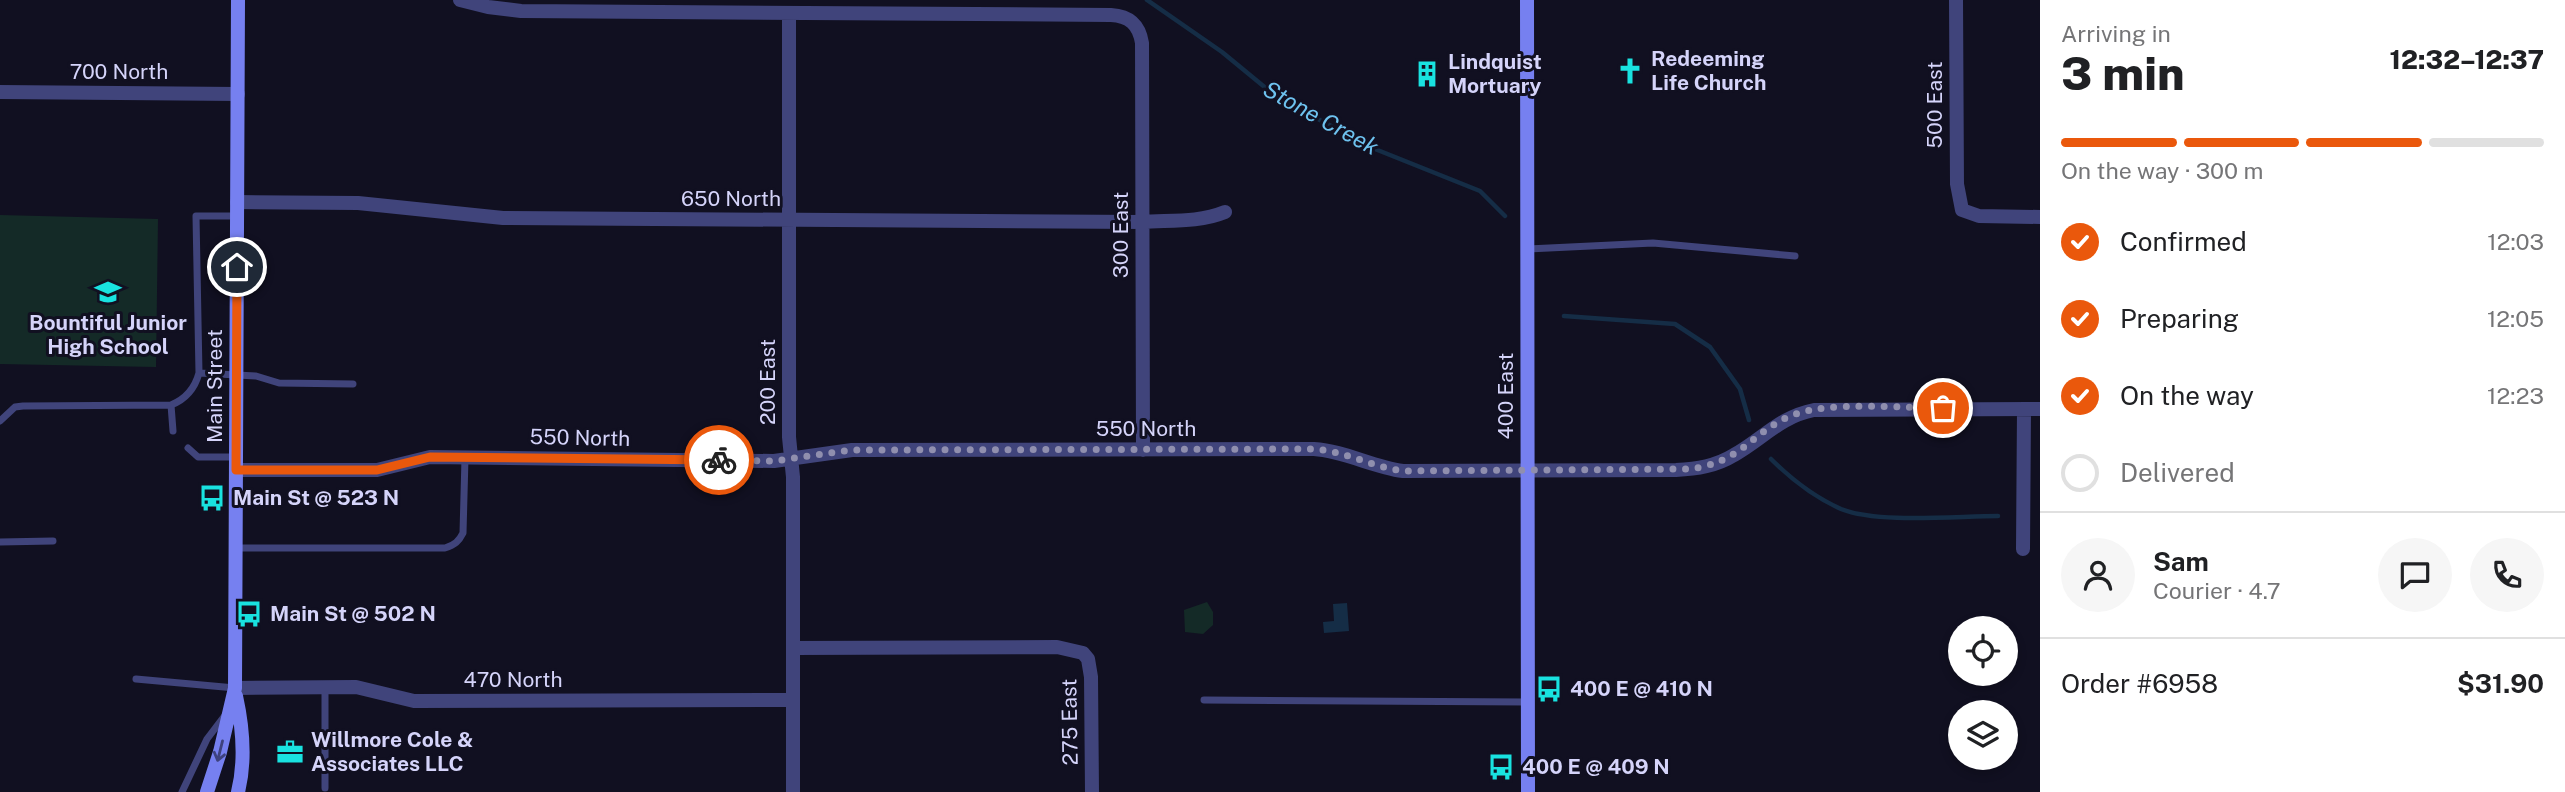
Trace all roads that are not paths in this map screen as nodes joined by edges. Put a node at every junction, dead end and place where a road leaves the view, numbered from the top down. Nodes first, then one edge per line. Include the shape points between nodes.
1 (238, 0) edge
2 (460, 0) edge
3 (1527, 0) edge
4 (1956, 0) edge
5 (897, 7) edge
6 (789, 13) junction
7 (0, 92) edge
8 (238, 94) junction
9 (237, 209) junction
10 (1225, 212) dead end
11 (2040, 217) edge
12 (789, 220) junction
13 (1142, 222) junction
14 (1527, 249) junction
15 (1795, 256) dead end
16 (200, 373) junction
17 (236, 374) junction
18 (353, 384) dead end
19 (171, 405) junction
20 (2024, 409) junction
21 (2040, 409) edge
22 (0, 421) edge
23 (173, 432) dead end
24 (188, 448) dead end
25 (1143, 450) junction
26 (465, 458) junction
27 (791, 459) junction
28 (236, 464) junction
29 (1527, 470) junction
30 (53, 541) dead end
31 (0, 542) edge
32 (236, 548) junction
33 (2023, 550) dead end
34 (793, 648) junction
35 (136, 679) dead end
36 (325, 687) junction
37 (235, 688) junction
38 (793, 700) junction
39 (1204, 700) dead end
40 (1527, 702) junction
41 (231, 708) junction
42 (243, 758) junction
43 (326, 788) dead end
44 (182, 792) edge
45 (207, 792) edge
46 (238, 792) edge
47 (245, 792) edge
48 (793, 792) edge
49 (1092, 792) edge
50 (1528, 792) edge

1 - 8 main road, Main Street
2 - 6 street via 521,11
3 - 14 main road, 400 East
4 - 11 street, 500 East via 1957,184 1962,210 1979,216
5 - 6 street
5 - 13 street, 300 East via 1111,15 1133,22 1142,43
6 - 12 street, 200 East
7 - 8 street, 700 North
8 - 9 main road, Main Street
9 - 12 street, 650 North via 358,203 503,218
9 - 16 lane via 196,215
9 - 17 main road, Main Street
10 - 13 street, 650 North via 1209,218
12 - 13 street, 650 North
12 - 27 street, 200 East
13 - 25 street, 300 East
14 - 15 lane via 1653,243
14 - 29 main road, 400 East
16 - 17 lane
16 - 19 lane via 195,386
17 - 18 lane via 279,383
17 - 28 main road, Main Street
19 - 22 lane via 23,406 15,407
19 - 23 lane
20 - 21 street, 550 North
20 - 29 street, 550 North via 1825,408 1782,420 1736,454 1702,468
20 - 33 street
24 - 28 lane via 198,457
25 - 27 street, 550 North via 852,450
25 - 29 street, 550 North via 1325,450 1403,471
26 - 27 street, 550 North
26 - 28 street, 550 North via 422,457 377,470
26 - 32 lane via 463,533 452,546
27 - 34 street, 200 East
28 - 32 main road, Main Street
29 - 40 main road, 400 East
30 - 31 lane
32 - 37 main road, Main Street
34 - 38 street, 200 East
34 - 49 street, 275 East via 1058,647 1083,653 1091,677
35 - 37 lane
36 - 37 street, 470 North
36 - 38 street, 470 North via 356,687 414,701
36 - 43 lane
37 - 41 main road, Main Street
37 - 42 main road, Main Street
38 - 48 street, 200 East
39 - 40 lane
40 - 50 main road, 400 East
41 - 44 lane via 207,739
41 -> 45 main road, Main Street
42 - 46 main road, Main Street
42 - 47 main road

